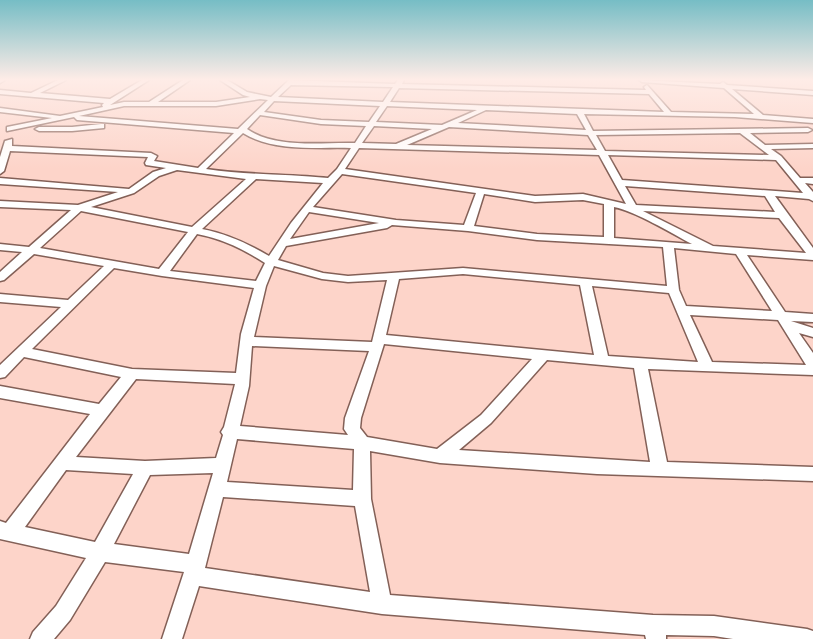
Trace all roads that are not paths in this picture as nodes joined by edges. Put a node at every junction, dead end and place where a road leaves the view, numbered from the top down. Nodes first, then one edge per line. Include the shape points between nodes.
1 (0, 110) edge
2 (96, 110) edge
3 (261, 110) edge
4 (381, 110) edge
5 (483, 110) edge
6 (510, 110) edge
7 (515, 110) joint
8 (665, 110) edge
9 (752, 110) edge
10 (579, 112) junction
11 (258, 113) junction
12 (669, 114) junction
13 (687, 114) junction
14 (68, 117) junction
15 (760, 117) junction
16 (813, 122) edge
17 (126, 123) junction
18 (372, 123) junction
19 (446, 126) junction
20 (2, 129) dead end
21 (10, 129) junction
22 (28, 129) junction
23 (240, 130) junction
24 (810, 130) edge
25 (742, 131) junction
26 (708, 132) junction
27 (592, 133) junction
28 (6, 144) edge
29 (355, 146) junction
30 (813, 146) edge
31 (395, 147) junction
32 (766, 147) junction
33 (604, 154) junction
34 (778, 158) junction
35 (176, 167) junction
36 (0, 171) edge
37 (199, 171) junction
38 (340, 171) junction
39 (253, 176) junction
40 (796, 180) junction
41 (0, 181) edge
42 (329, 181) junction
43 (813, 181) edge
44 (620, 183) junction
45 (130, 191) junction
46 (481, 191) junction
47 (768, 193) junction
48 (812, 197) edge
49 (609, 202) junction
50 (0, 204) edge
51 (79, 208) junction
52 (633, 208) junction
53 (307, 209) junction
54 (782, 215) junction
55 (396, 223) junction
56 (468, 228) junction
57 (194, 231) junction
58 (609, 242) junction
59 (284, 243) junction
60 (668, 244) junction
61 (0, 247) edge
62 (711, 249) junction
63 (32, 250) junction
64 (739, 251) junction
65 (813, 256) edge
66 (272, 262) junction
67 (112, 265) junction
68 (162, 273) junction
69 (394, 275) junction
70 (0, 278) edge
71 (585, 281) junction
72 (260, 285) junction
73 (673, 290) junction
74 (0, 298) edge
75 (71, 304) junction
76 (682, 310) junction
77 (813, 318) edge
78 (784, 319) junction
79 (813, 333) edge
80 (247, 341) junction
81 (378, 343) junction
82 (22, 352) junction
83 (544, 355) junction
84 (602, 359) junction
85 (640, 362) junction
86 (813, 364) edge
87 (707, 367) junction
88 (813, 370) edge
89 (0, 373) edge
90 (132, 374) junction
91 (242, 379) junction
92 (0, 392) edge
93 (102, 410) junction
94 (230, 432) junction
95 (362, 444) junction
96 (440, 456) junction
97 (62, 463) junction
98 (222, 465) junction
99 (145, 468) junction
100 (660, 469) junction
101 (813, 474) edge
102 (216, 489) junction
103 (362, 499) junction
104 (5, 530) edge
105 (100, 552) junction
106 (195, 570) junction
107 (382, 604) junction
108 (655, 632) edge
109 (40, 639) edge
110 (172, 639) edge
111 (806, 639) edge

1 - 14 street
2 - 14 street
3 - 11 street
4 - 18 street
5 - 19 street
6 - 7 street
7 - 10 street
8 - 12 street
9 - 15 street
10 - 12 street
10 - 27 street
11 - 18 street via 309,121
11 - 23 street
12 - 13 street
13 - 15 street
13 - 26 street
14 - 17 street
14 - 21 street
15 - 16 street
15 - 24 street
17 - 22 street via 72,129
17 - 23 street
18 - 19 street
18 - 29 street
19 - 27 street
19 - 31 street
20 - 21 street
21 - 22 street
22 - 28 street
23 - 29 street via 279,143
23 - 37 street
24 - 25 street
25 - 26 street
25 - 32 street
26 - 27 street
27 - 33 street
28 - 35 street via 151,155 149,163
28 - 36 street
29 - 31 street
29 - 38 street
30 - 32 street
31 - 33 street
32 - 34 street
33 - 34 street
33 - 44 street
34 - 40 street
35 - 37 street
35 - 45 street via 156,174
37 - 39 street
38 - 42 street
38 - 46 street
39 - 42 street
39 - 57 street
40 - 43 street
40 - 48 street
41 - 45 street
42 - 53 street
44 - 47 street
44 - 52 street
45 - 51 street
46 - 49 street via 535,199 583,197
46 - 56 street
47 - 48 street
47 - 54 street
49 - 52 street
49 - 58 street
50 - 51 street
51 - 57 street
51 - 63 street
52 - 54 street
52 - 62 street via 653,222
53 - 55 street
53 - 59 street
54 - 65 street
55 - 56 street
55 - 59 street
56 - 58 street via 537,238
57 - 66 street via 229,238
57 - 68 street
58 - 60 street
59 - 66 street
60 - 62 street
60 - 73 street
61 - 63 street
62 - 64 street
63 - 67 street
63 - 70 street
64 - 65 street
64 - 78 street
66 - 69 street via 341,279
66 - 72 street
67 - 68 street
67 - 75 street
68 - 72 street
69 - 71 street via 463,271
69 - 81 street
71 - 73 street
71 - 84 street
72 - 80 street
73 - 76 street
74 - 75 street
75 - 82 street
76 - 78 street
76 - 87 street
77 - 78 street
78 - 79 street
78 - 86 street
80 - 81 street
80 - 91 street
81 - 83 street
81 - 95 street via 353,418 352,429
82 - 89 street
82 - 90 street
83 - 84 street
83 - 96 street via 486,420
84 - 85 street
85 - 87 street
85 - 100 street
87 - 88 street
90 - 91 street
90 - 93 street
91 - 94 street
92 - 93 street
93 - 97 street
94 - 95 street
94 - 98 street
95 - 96 street
95 - 103 street
96 - 100 street
97 - 99 street
97 - 104 street
98 - 99 street
98 - 102 street
99 - 105 street
100 - 101 street
102 - 103 street
102 - 106 street
103 - 107 street
104 - 105 street
105 - 106 street
105 - 109 street via 62,613
106 - 107 street
106 - 110 street
107 - 108 street
108 - 111 street via 714,626

